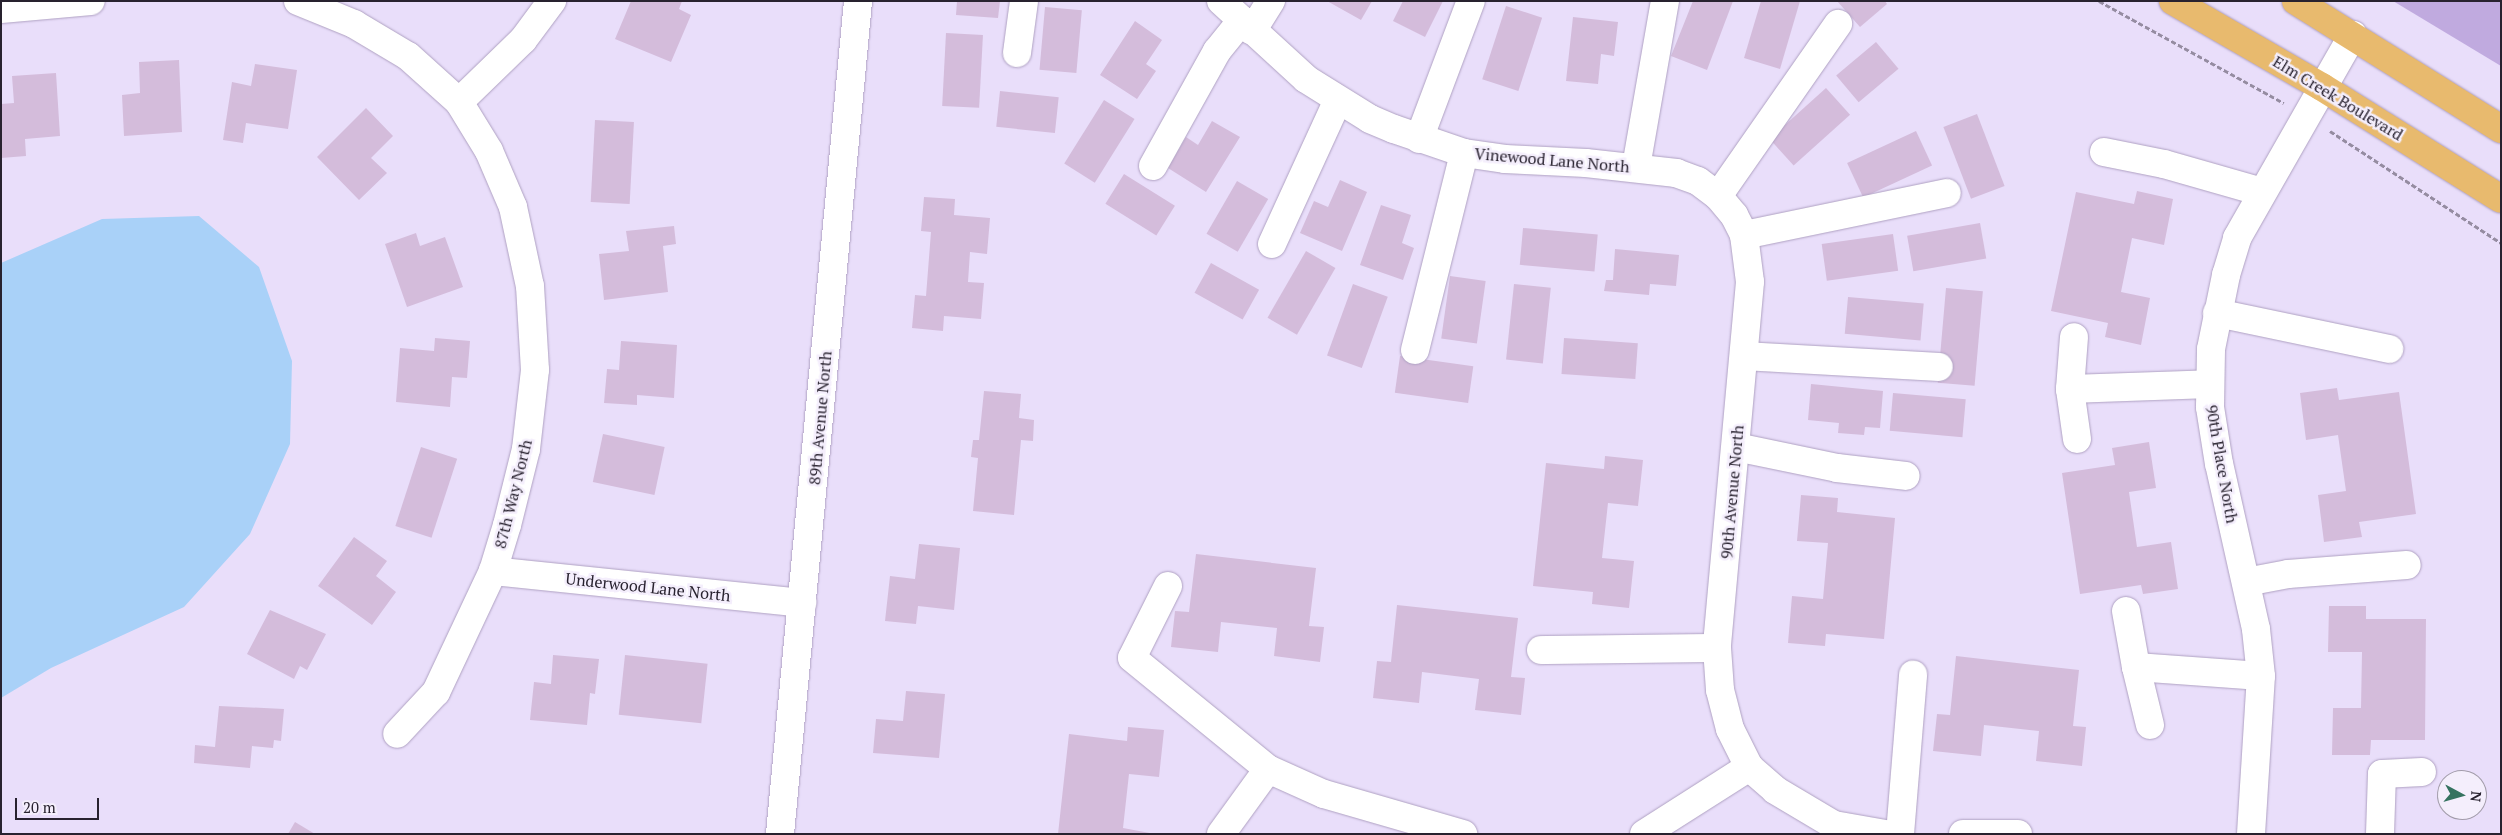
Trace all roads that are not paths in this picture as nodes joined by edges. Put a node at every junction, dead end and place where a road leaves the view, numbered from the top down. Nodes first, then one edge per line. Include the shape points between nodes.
1 (91, 1) edge
2 (298, 1) edge
3 (552, 1) edge
4 (858, 1) edge
5 (1024, 1) edge
6 (1221, 1) edge
7 (1271, 1) edge
8 (1471, 1) edge
9 (1665, 1) edge
10 (2173, 1) edge
11 (2296, 1) edge
12 (1, 9) edge
13 (1838, 24) dead end
14 (1247, 26) junction
15 (2353, 35) junction
16 (1017, 53) dead end
17 (2322, 87) junction
18 (1338, 100) junction
19 (459, 102) junction
20 (2501, 129) edge
21 (1419, 139) junction
22 (2104, 152) dead end
23 (1464, 153) junction
24 (1153, 166) dead end
25 (1636, 167) junction
26 (2262, 192) junction
27 (1947, 193) dead end
28 (2501, 199) edge
29 (1732, 215) junction
30 (1272, 244) dead end
31 (2217, 313) junction
32 (2074, 337) dead end
33 (2389, 349) dead end
34 (1415, 350) dead end
35 (1744, 356) junction
36 (1939, 367) dead end
37 (2210, 384) junction
38 (2070, 388) junction
39 (2077, 439) dead end
40 (1736, 447) junction
41 (1906, 476) dead end
42 (2407, 565) dead end
43 (493, 571) junction
44 (2246, 582) junction
45 (1168, 586) dead end
46 (802, 603) junction
47 (2126, 611) dead end
48 (1717, 648) junction
49 (1541, 650) dead end
50 (2136, 667) junction
51 (1913, 675) dead end
52 (2261, 676) junction
53 (2150, 725) dead end
54 (397, 734) dead end
55 (1749, 767) junction
56 (1268, 769) junction
57 (2422, 772) dead end
58 (1448, 832) edge
59 (780, 834) edge
60 (1222, 834) edge
61 (1644, 834) edge
62 (1885, 834) edge
63 (1900, 834) edge
64 (1962, 834) edge
65 (2018, 834) edge
66 (2251, 834) edge
67 (2380, 834) edge

1 - 12 street
2 - 19 street, 87th Way North via 354,24 408,56
3 - 19 street via 523,40
4 - 46 street, 89th Avenue North
5 - 16 street
6 - 14 street, Vinewood Lane North
7 - 14 street
8 - 21 street
9 - 25 street
10 - 17 main road, Elm Creek Boulevard
11 - 15 main road
13 - 29 street
14 - 18 street, Vinewood Lane North via 1306,79
14 - 24 street via 1217,51
15 - 17 street, 90th Place North
15 - 20 main road
17 - 26 street, 90th Place North
17 - 28 main road, Elm Creek Boulevard
18 - 21 street, Vinewood Lane North
18 - 30 street
19 - 43 street, 87th Way North via 489,151 513,207 530,286 534,370 526,450
21 - 23 street, Vinewood Lane North
22 - 26 street via 2164,164
23 - 25 street, Vinewood Lane North via 1505,159
23 - 34 street
25 - 29 street, Vinewood Lane North via 1676,172 1698,181
26 - 31 street, 90th Place North via 2237,238
27 - 29 street
29 - 35 street, 90th Avenue North via 1750,282
31 - 33 street
31 - 37 street, 90th Place North via 2211,348
32 - 38 street
35 - 36 street
35 - 40 street, 90th Avenue North
37 - 38 street
37 - 44 street, 90th Place North via 2210,407 2219,464
38 - 39 street
40 - 41 street via 1837,468
40 - 48 street, 90th Avenue North
42 - 44 street via 2288,574
43 - 46 street, Underwood Lane North
43 - 54 street, 87th Way North via 436,692
44 - 52 street, 90th Place North
45 - 56 street via 1132,658
46 - 59 street, 89th Avenue North
47 - 50 street
48 - 49 street
48 - 55 street, 90th Avenue North via 1720,690 1730,729
50 - 52 street
50 - 53 street
51 - 63 street
52 - 66 street, 90th Place North
55 - 61 street
55 - 62 street via 1805,811 1834,825
56 - 58 street via 1324,794
56 - 60 street
57 - 67 street via 2382,774
64 - 65 street

